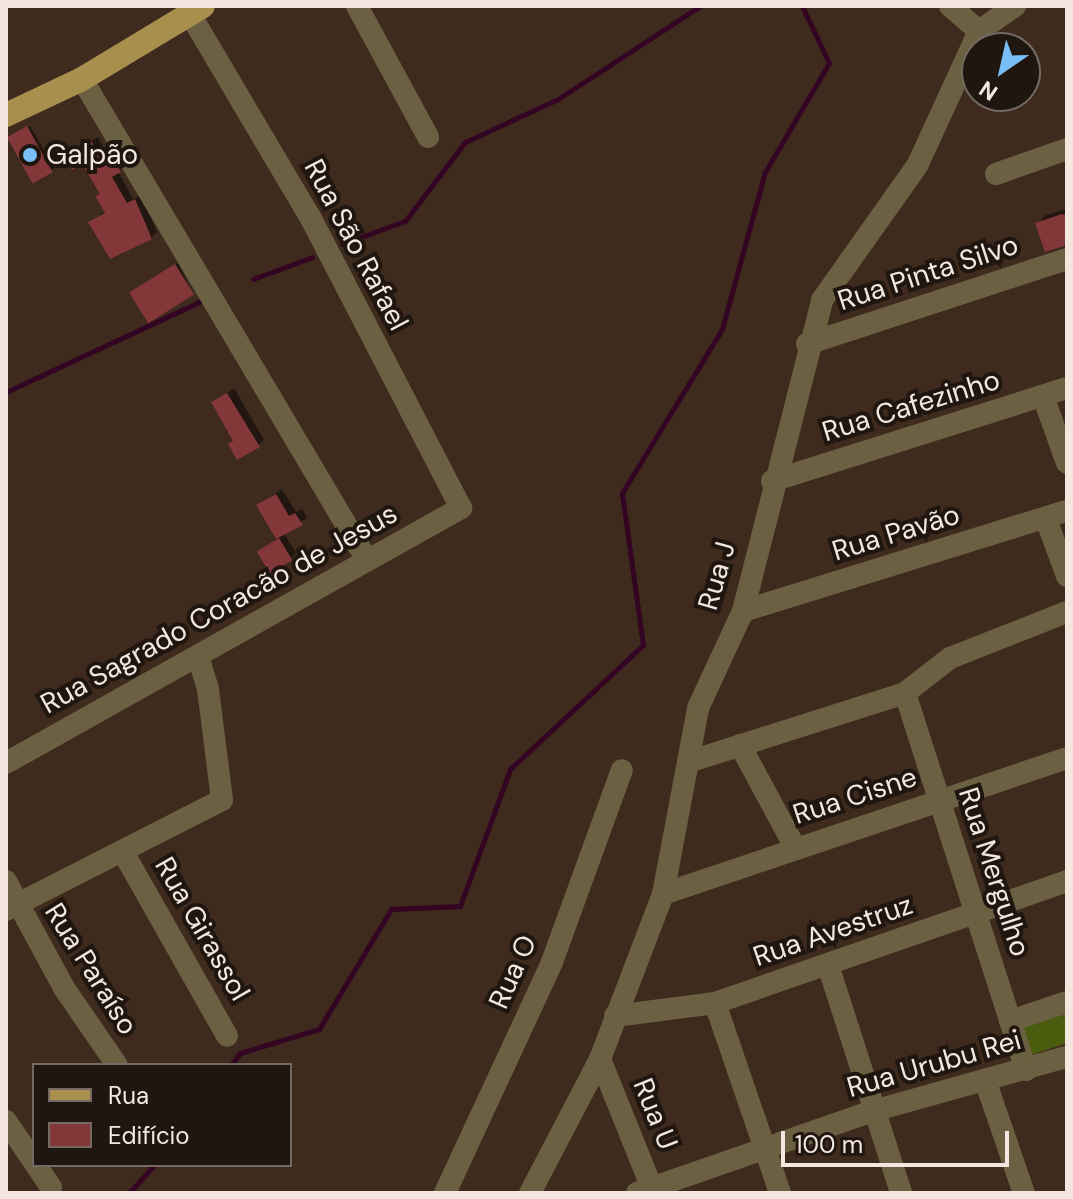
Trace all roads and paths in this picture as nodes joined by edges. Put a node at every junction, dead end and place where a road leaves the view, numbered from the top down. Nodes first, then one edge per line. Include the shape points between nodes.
1 (357, 6) edge
2 (950, 6) edge
3 (1015, 6) edge
4 (197, 10) edge
5 (979, 31) junction
6 (82, 79) junction
7 (6, 115) edge
8 (428, 137) dead end
9 (1067, 149) edge
10 (996, 174) dead end
11 (1067, 259) edge
12 (807, 344) junction
13 (1067, 388) edge
14 (1043, 396) junction
15 (1067, 463) edge
16 (772, 481) junction
17 (461, 508) joint
18 (1067, 511) edge
19 (1046, 519) junction
20 (367, 560) junction
21 (1067, 576) edge
22 (743, 611) junction
23 (1067, 612) edge
24 (198, 657) junction
25 (905, 693) junction
26 (740, 745) junction
27 (1067, 758) edge
28 (688, 762) junction
29 (6, 763) edge
30 (622, 770) dead end
31 (940, 801) junction
32 (795, 847) junction
33 (123, 852) junction
34 (6, 881) edge
35 (1067, 881) edge
36 (663, 894) junction
37 (11, 907) edge
38 (975, 912) junction
39 (828, 965) junction
40 (1067, 1002) edge
41 (715, 1003) junction
42 (615, 1016) junction
43 (1010, 1021) junction
44 (227, 1036) dead end
45 (1067, 1057) edge
46 (600, 1059) junction
47 (116, 1063) edge
48 (1026, 1070) junction
49 (985, 1080) junction
50 (873, 1111) junction
51 (6, 1121) edge
52 (765, 1150) junction
53 (32, 1159) edge
54 (38, 1167) edge
55 (51, 1187) dead end
56 (647, 1191) edge
57 (449, 1192) edge
58 (530, 1193) edge
59 (780, 1193) edge
60 (901, 1193) edge
61 (1024, 1193) edge

1 - 8 street
2 - 5 street
3 - 5 street
4 - 6 main road
4 - 17 street, Rua São Rafael
5 - 12 street, Rua J via 917,166 822,300
6 - 7 main road
6 - 20 street
9 - 10 street
11 - 12 street, Rua Pinta Silvo
12 - 16 street, Rua J
13 - 14 street, Rua Cafezinho
14 - 15 street
14 - 16 street, Rua Cafezinho
16 - 22 street, Rua J
17 - 20 street, Rua Sagrado Coracão de Jesus
18 - 19 street, Rua Pavão
19 - 21 street
19 - 22 street, Rua Pavão
20 - 24 street, Rua Sagrado Coracão de Jesus
22 - 28 street, Rua J via 698,708
23 - 25 street via 950,658
24 - 29 street, Rua Sagrado Coracão de Jesus
24 - 33 street via 208,689 222,800
25 - 26 street
25 - 31 street, Rua Mergulho
26 - 28 street
26 - 32 street
27 - 31 street, Rua Cisne
28 - 36 street, Rua J
30 - 57 street, Rua O via 552,962
31 - 32 street, Rua Cisne
31 - 38 street, Rua Mergulho
32 - 36 street, Rua Cisne
33 - 37 street
33 - 44 street, Rua Girassol
34 - 37 street, Rua Paraíso
35 - 38 street, Rua Avestruz
36 - 42 street, Rua J
37 - 47 street, Rua Paraíso
38 - 39 street, Rua Avestruz
38 - 43 street, Rua Mergulho
39 - 41 street, Rua Avestruz
39 - 50 street
40 - 43 street
41 - 42 street, Rua Avestruz
41 - 52 street
42 - 46 street, Rua J
43 - 48 street, Rua Mergulho
45 - 48 street, Rua Urubu Rei
46 - 56 street, Rua U
46 - 58 street, Rua J
48 - 49 street, Rua Urubu Rei
49 - 50 street, Rua Urubu Rei
49 - 61 street
50 - 52 street, Rua Urubu Rei
50 - 60 street
51 - 53 street
52 - 56 street, Rua Urubu Rei
52 - 59 street
54 - 55 street

